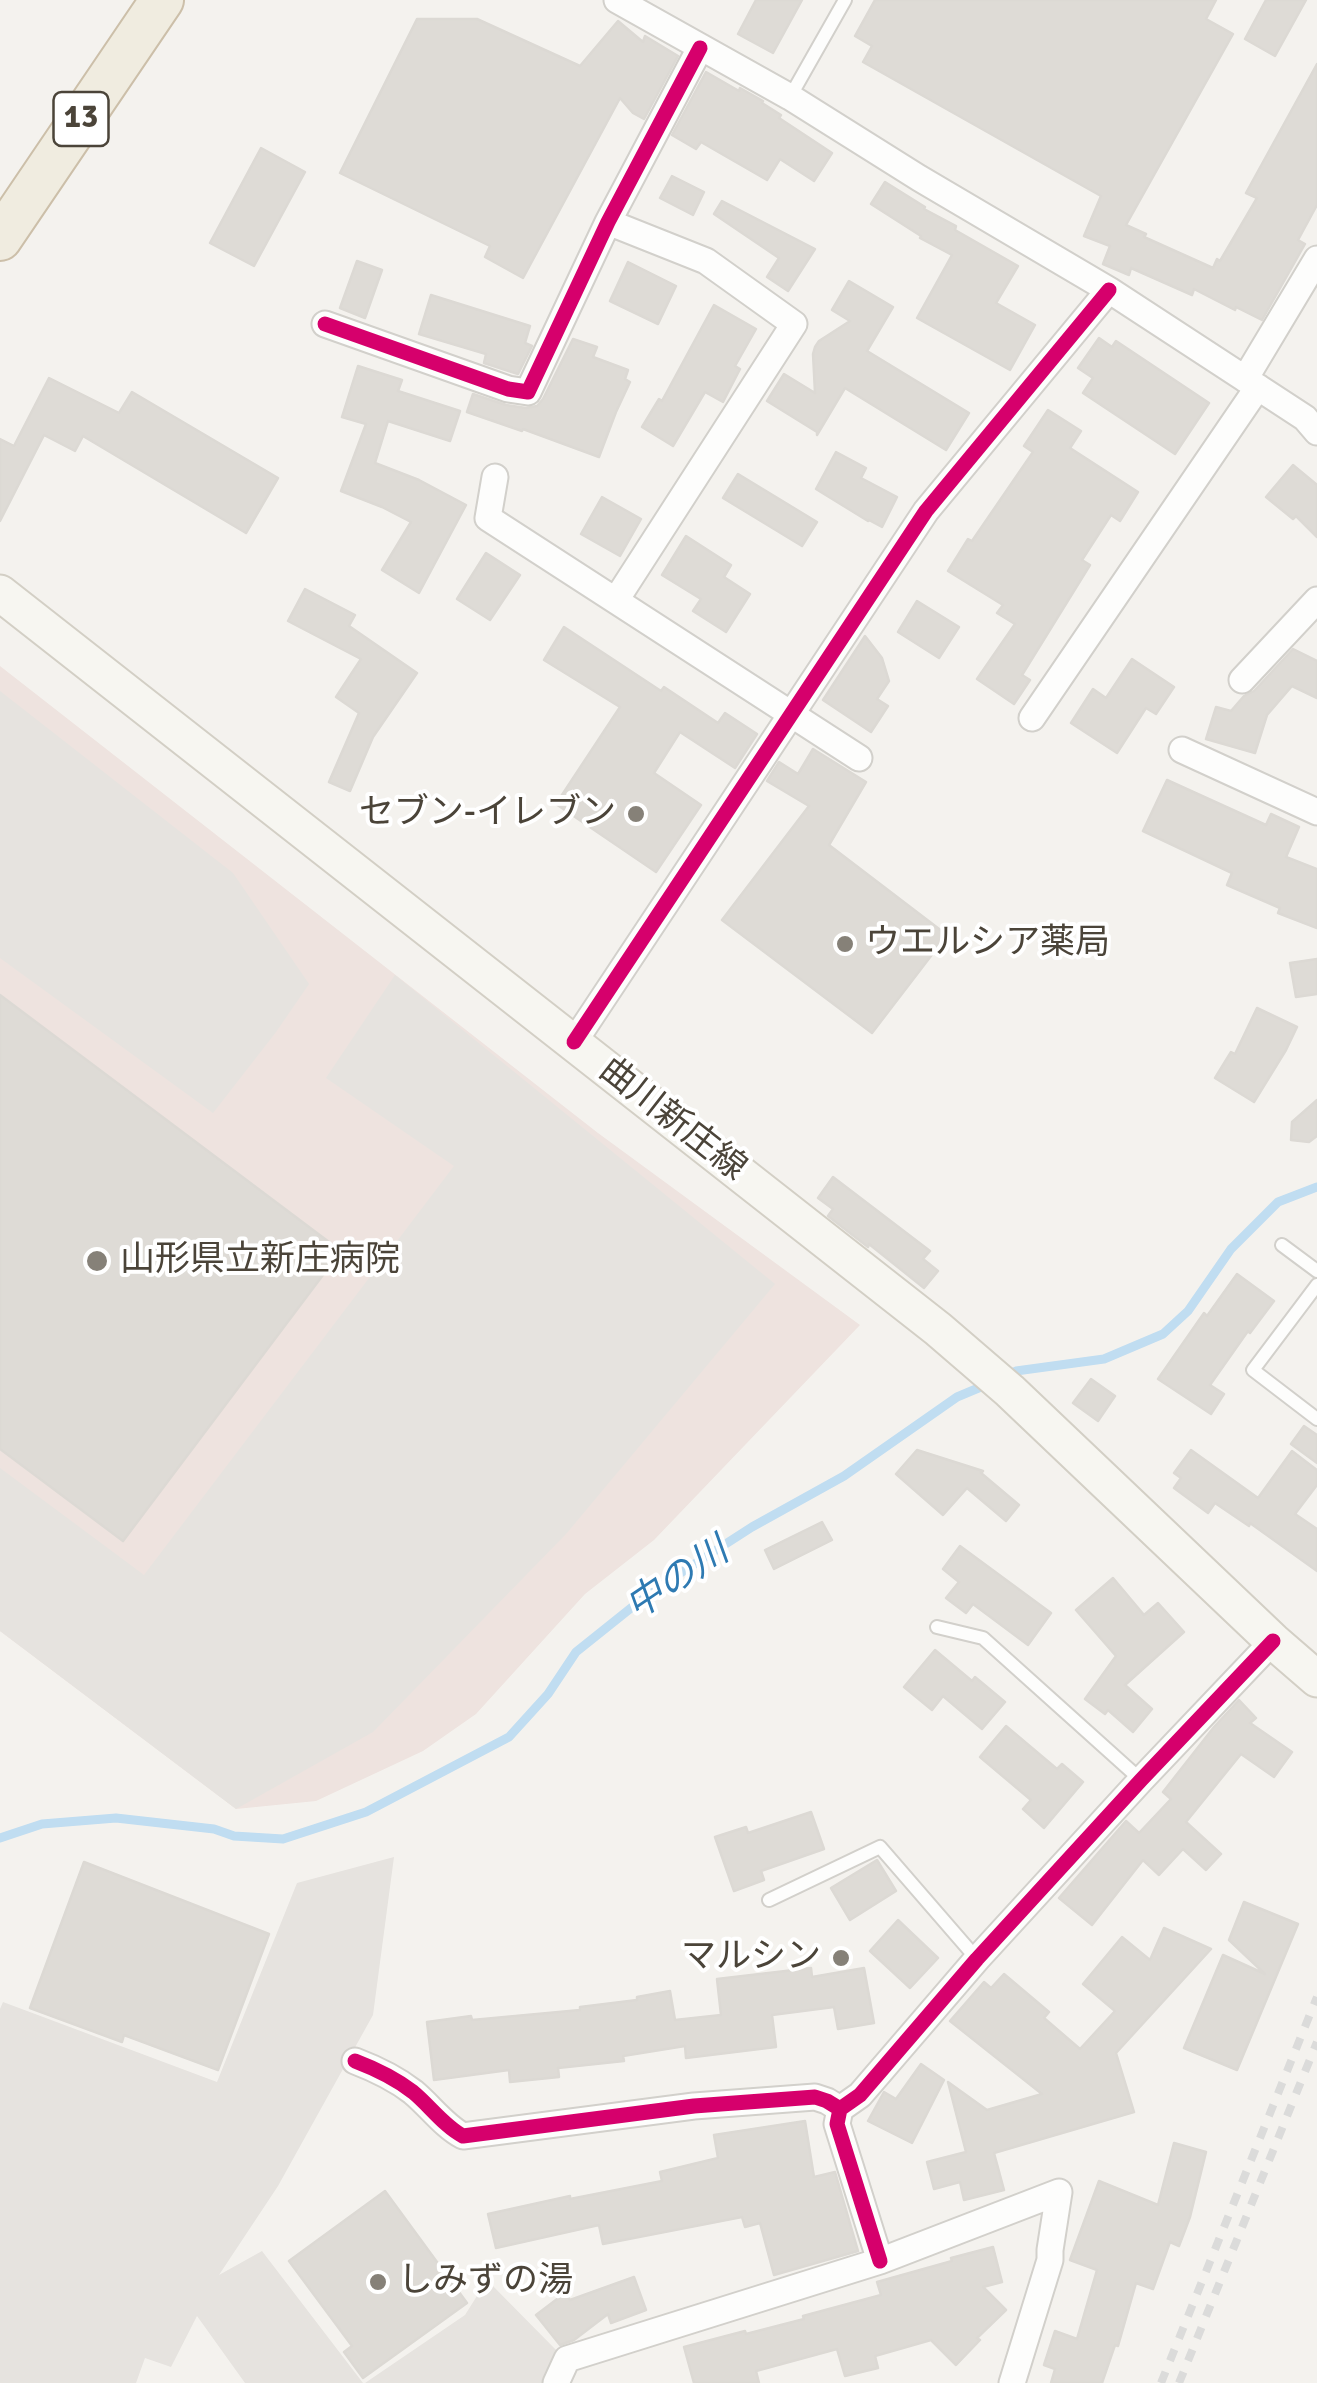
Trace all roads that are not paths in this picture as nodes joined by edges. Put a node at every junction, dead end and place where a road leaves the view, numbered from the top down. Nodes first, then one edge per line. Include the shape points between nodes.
1 (162, 0) edge
2 (616, 0) edge
3 (845, 0) edge
4 (700, 48) junction
5 (790, 98) junction
6 (608, 222) junction
7 (0, 239) edge
8 (1317, 259) edge
9 (1109, 290) junction
10 (325, 324) dead end
11 (1251, 383) junction
12 (1317, 432) edge
13 (495, 477) dead end
14 (0, 593) edge
15 (616, 600) junction
16 (1317, 600) edge
17 (1242, 680) dead end
18 (792, 714) junction
19 (1032, 718) dead end
20 (1182, 750) dead end
21 (860, 758) dead end
22 (1317, 812) edge
23 (574, 1042) junction
24 (1282, 1244) dead end
25 (1317, 1272) edge
26 (1317, 1285) edge
27 (1317, 1418) edge
28 (937, 1627) dead end
29 (1273, 1641) junction
30 (1317, 1678) edge
31 (1141, 1780) junction
32 (769, 1900) dead end
33 (978, 1960) junction
34 (355, 2061) dead end
35 (840, 2109) junction
36 (880, 2261) junction
37 (556, 2383) edge
38 (1012, 2383) edge

1 - 7 highway, 13
2 - 4 street
3 - 5 lane
4 - 5 street
4 - 6 street
5 - 9 street
6 - 10 street via 528,392
6 - 15 street via 706,262 794,324
8 - 11 street
9 - 11 street
9 - 18 street via 926,511
11 - 12 street
11 - 19 street
13 - 15 street via 488,518
14 - 23 main road, 曲川新庄線
15 - 18 street
16 - 17 street
18 - 21 street
18 - 23 street
20 - 22 street
23 - 29 main road, 曲川新庄線 via 938,1329
24 - 25 lane
26 - 27 lane via 1253,1370
28 - 31 lane via 983,1638
29 - 30 main road, 曲川新庄線
29 - 31 street
31 - 33 street
32 - 33 lane via 880,1847
33 - 35 street via 860,2095
34 - 35 street via 384,2072 463,2136 814,2097
35 - 36 street via 836,2124
36 - 37 street via 567,2359
36 - 38 street via 1059,2192 1050,2260

